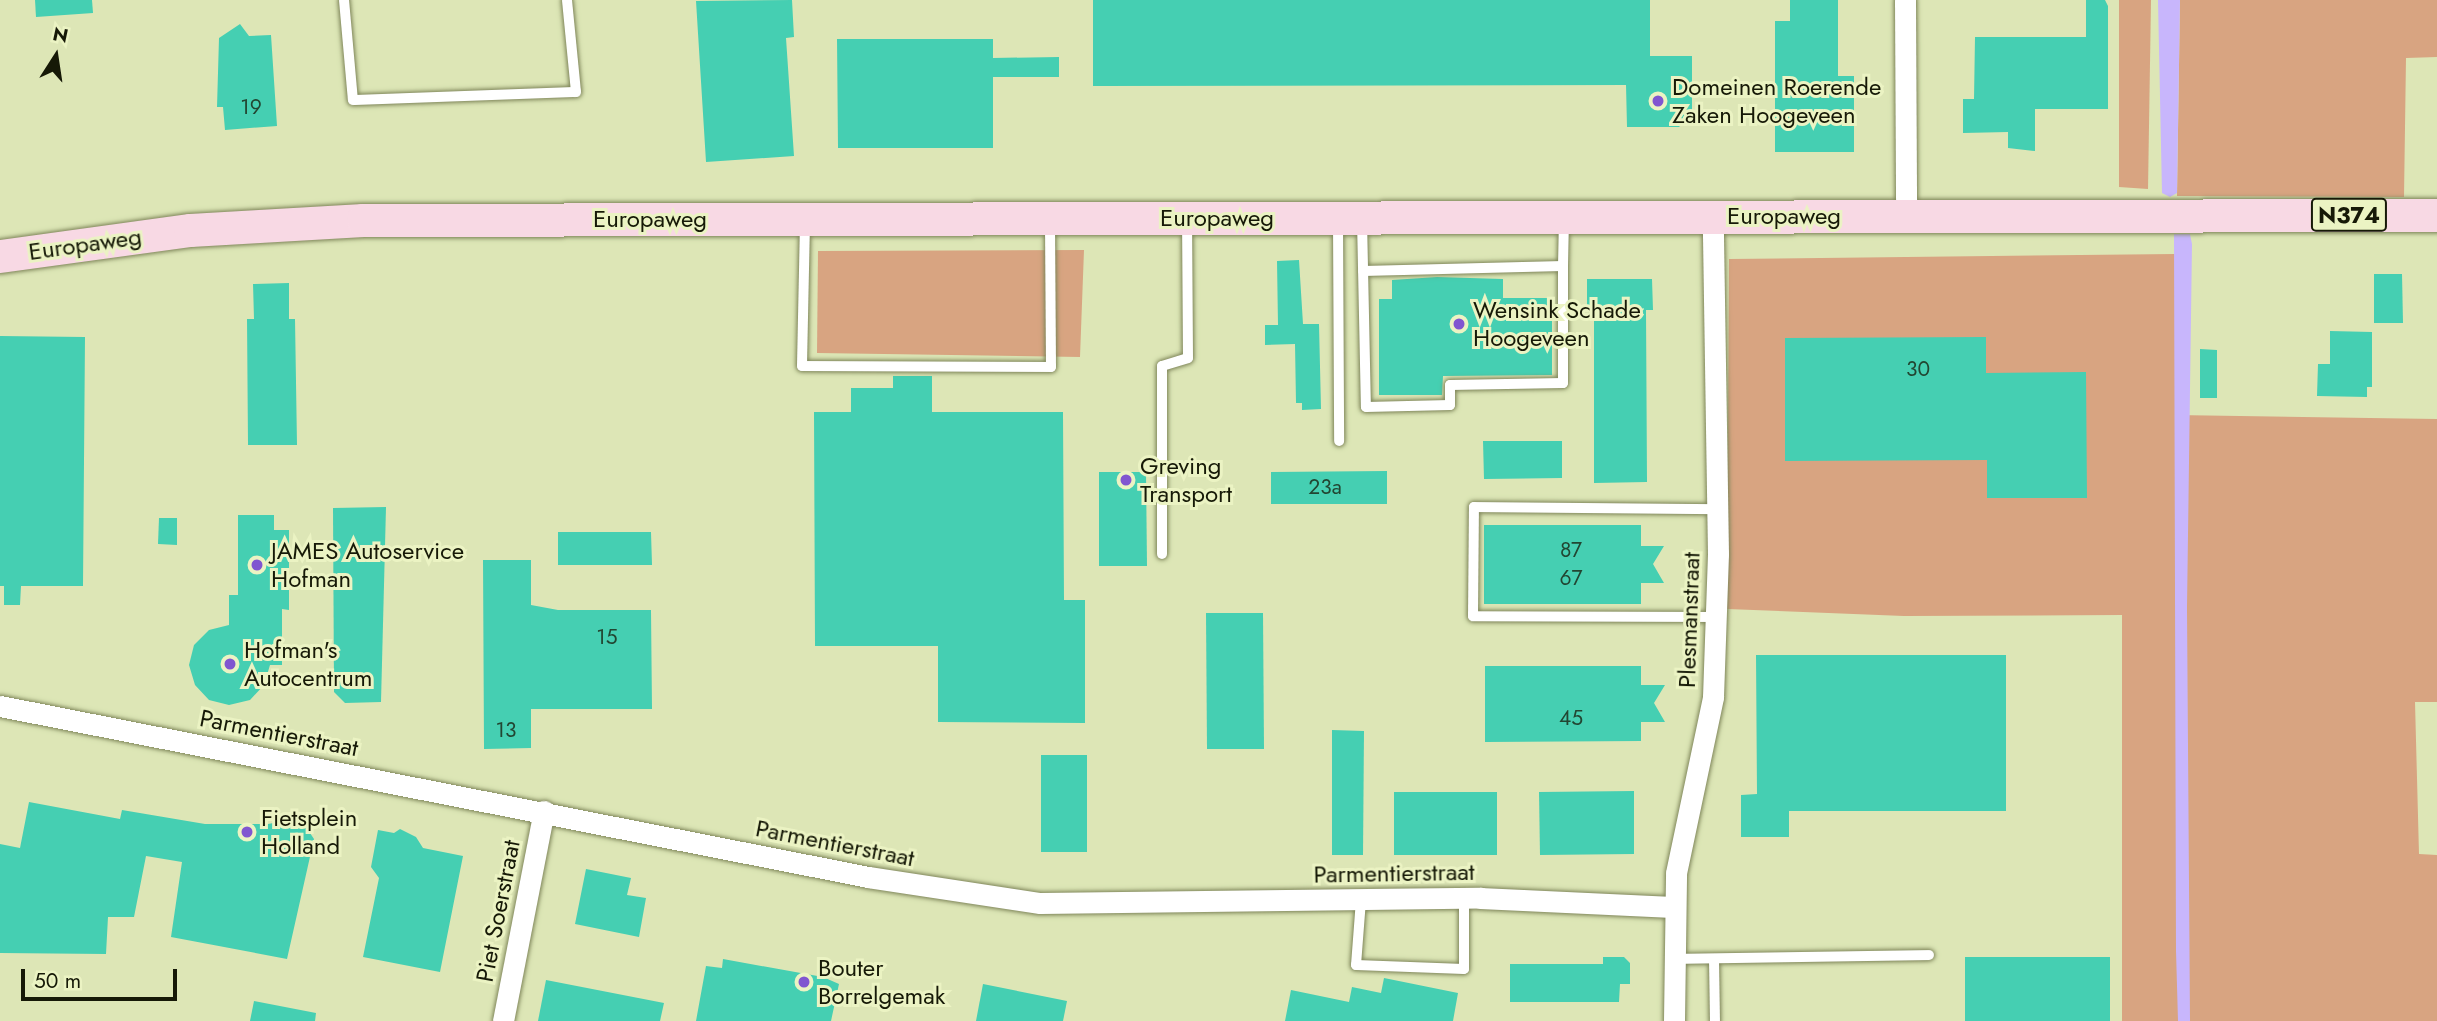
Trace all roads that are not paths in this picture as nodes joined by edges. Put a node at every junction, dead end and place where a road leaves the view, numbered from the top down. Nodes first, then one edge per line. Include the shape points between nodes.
1 (344, 0) edge
2 (567, 0) edge
3 (1905, 0) edge
4 (1906, 215) junction
5 (2437, 215) edge
6 (1564, 217) junction
7 (1713, 217) junction
8 (1050, 218) junction
9 (1187, 218) junction
10 (1350, 218) junction
11 (805, 219) junction
12 (0, 256) edge
13 (1563, 266) junction
14 (1363, 271) junction
15 (1339, 441) dead end
16 (1718, 509) junction
17 (1162, 554) dead end
18 (1716, 617) junction
19 (0, 706) edge
20 (544, 811) junction
21 (1464, 898) junction
22 (1361, 900) junction
23 (1673, 907) junction
24 (1929, 955) dead end
25 (1714, 959) junction
26 (1674, 960) junction
27 (503, 1021) edge
28 (1674, 1021) edge
29 (1715, 1021) edge

1 - 2 lane via 353,100 576,92
3 - 4 street
4 - 5 main road, Europaweg / N374
4 - 7 main road, Europaweg
6 - 7 main road, Europaweg
6 - 10 main road, Europaweg
6 - 13 lane
7 - 16 street, Plesmanstraat
8 - 9 main road, Europaweg
8 - 11 main road, Europaweg
8 - 11 lane via 1051,367 802,366
9 - 10 main road, Europaweg
9 - 17 lane via 1188,358 1162,366
10 - 14 lane
10 - 15 lane
11 - 12 main road, Europaweg via 277,222
13 - 14 lane
13 - 14 lane via 1563,383 1450,385 1450,405 1366,407
16 - 18 street, Plesmanstraat
16 - 18 lane via 1474,507 1473,616
18 - 23 street, Plesmanstraat via 1713,697
19 - 20 street, Parmentierstraat
20 - 22 street, Parmentierstraat via 868,877 1040,903
20 - 27 street, Piet Soerstraat
21 - 22 street, Parmentierstraat
21 - 22 lane via 1464,969 1356,965
21 - 23 street, Parmentierstraat
23 - 26 street, Plesmanstraat
24 - 25 lane
25 - 26 lane
25 - 29 lane
26 - 28 street, Plesmanstraat

